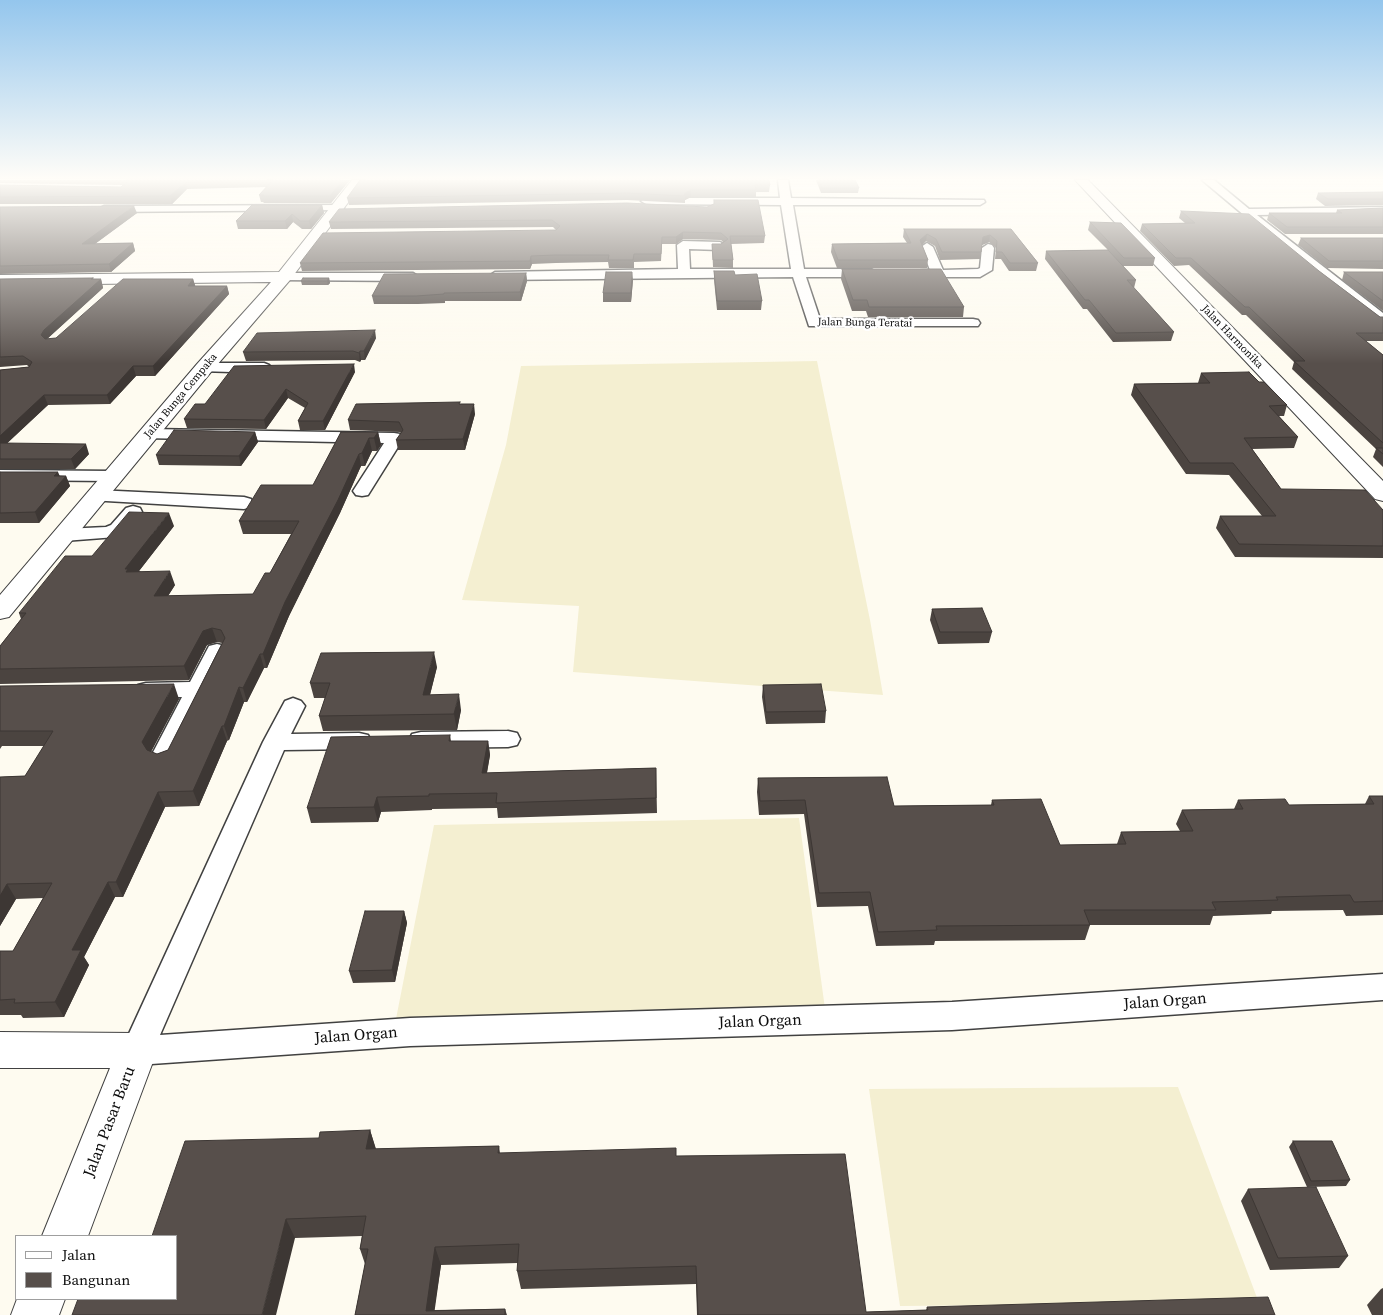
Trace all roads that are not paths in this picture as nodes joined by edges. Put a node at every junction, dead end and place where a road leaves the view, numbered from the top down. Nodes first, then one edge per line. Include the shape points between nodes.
1 (310, 241) edge
2 (794, 241) edge
3 (1140, 241) edge
4 (1285, 241) edge
5 (720, 246) edge
6 (927, 247) edge
7 (988, 248) edge
8 (684, 273) junction
9 (798, 273) junction
10 (938, 274) junction
11 (1323, 274) junction
12 (1348, 274) edge
13 (480, 276) edge
14 (284, 277) junction
15 (428, 277) edge
16 (124, 279) junction
17 (0, 280) edge
18 (110, 292) edge
19 (1381, 317) edge
20 (973, 323) dead end
21 (280, 367) edge
22 (204, 368) junction
23 (149, 434) junction
24 (0, 475) edge
25 (112, 476) junction
26 (362, 492) dead end
27 (1383, 494) edge
28 (96, 496) junction
29 (146, 498) junction
30 (244, 503) dead end
31 (64, 535) junction
32 (0, 611) edge
33 (217, 651) edge
34 (198, 689) junction
35 (129, 690) edge
36 (293, 706) dead end
37 (508, 739) dead end
38 (275, 742) junction
39 (163, 758) edge
40 (1383, 987) edge
41 (0, 1050) edge
42 (137, 1051) junction
43 (66, 1235) edge
44 (41, 1300) edge
45 (35, 1315) edge

1 - 14 street, Jalan Bunga Cempaka
2 - 9 street, Jalan Bunga Teratai
3 - 27 street, Jalan Harmonika
4 - 11 street
5 - 8 street via 683,245
6 - 10 street
7 - 10 street via 986,270
8 - 9 street
8 - 13 street via 609,269
9 - 10 street
9 - 20 street, Jalan Bunga Teratai via 814,324
11 - 12 street
11 - 19 street
14 - 15 street
14 - 16 street
14 - 22 street, Jalan Bunga Cempaka
16 - 17 street
16 - 18 street
21 - 22 street
22 - 23 street, Jalan Bunga Cempaka
23 - 25 street, Jalan Bunga Cempaka
23 - 26 street via 394,438
24 - 25 street
25 - 28 street, Jalan Bunga Cempaka
28 - 29 street
28 - 31 street, Jalan Bunga Cempaka
29 - 30 street
29 - 31 street via 114,532
31 - 32 street, Jalan Bunga Cempaka
33 - 34 street
34 - 35 street
34 - 39 street
36 - 38 street
37 - 38 street
38 - 42 street
40 - 42 street, Jalan Organ via 952,1016 410,1032
41 - 42 street, Jalan Pasar Baru
42 - 43 street, Jalan Pasar Baru
44 - 45 street

